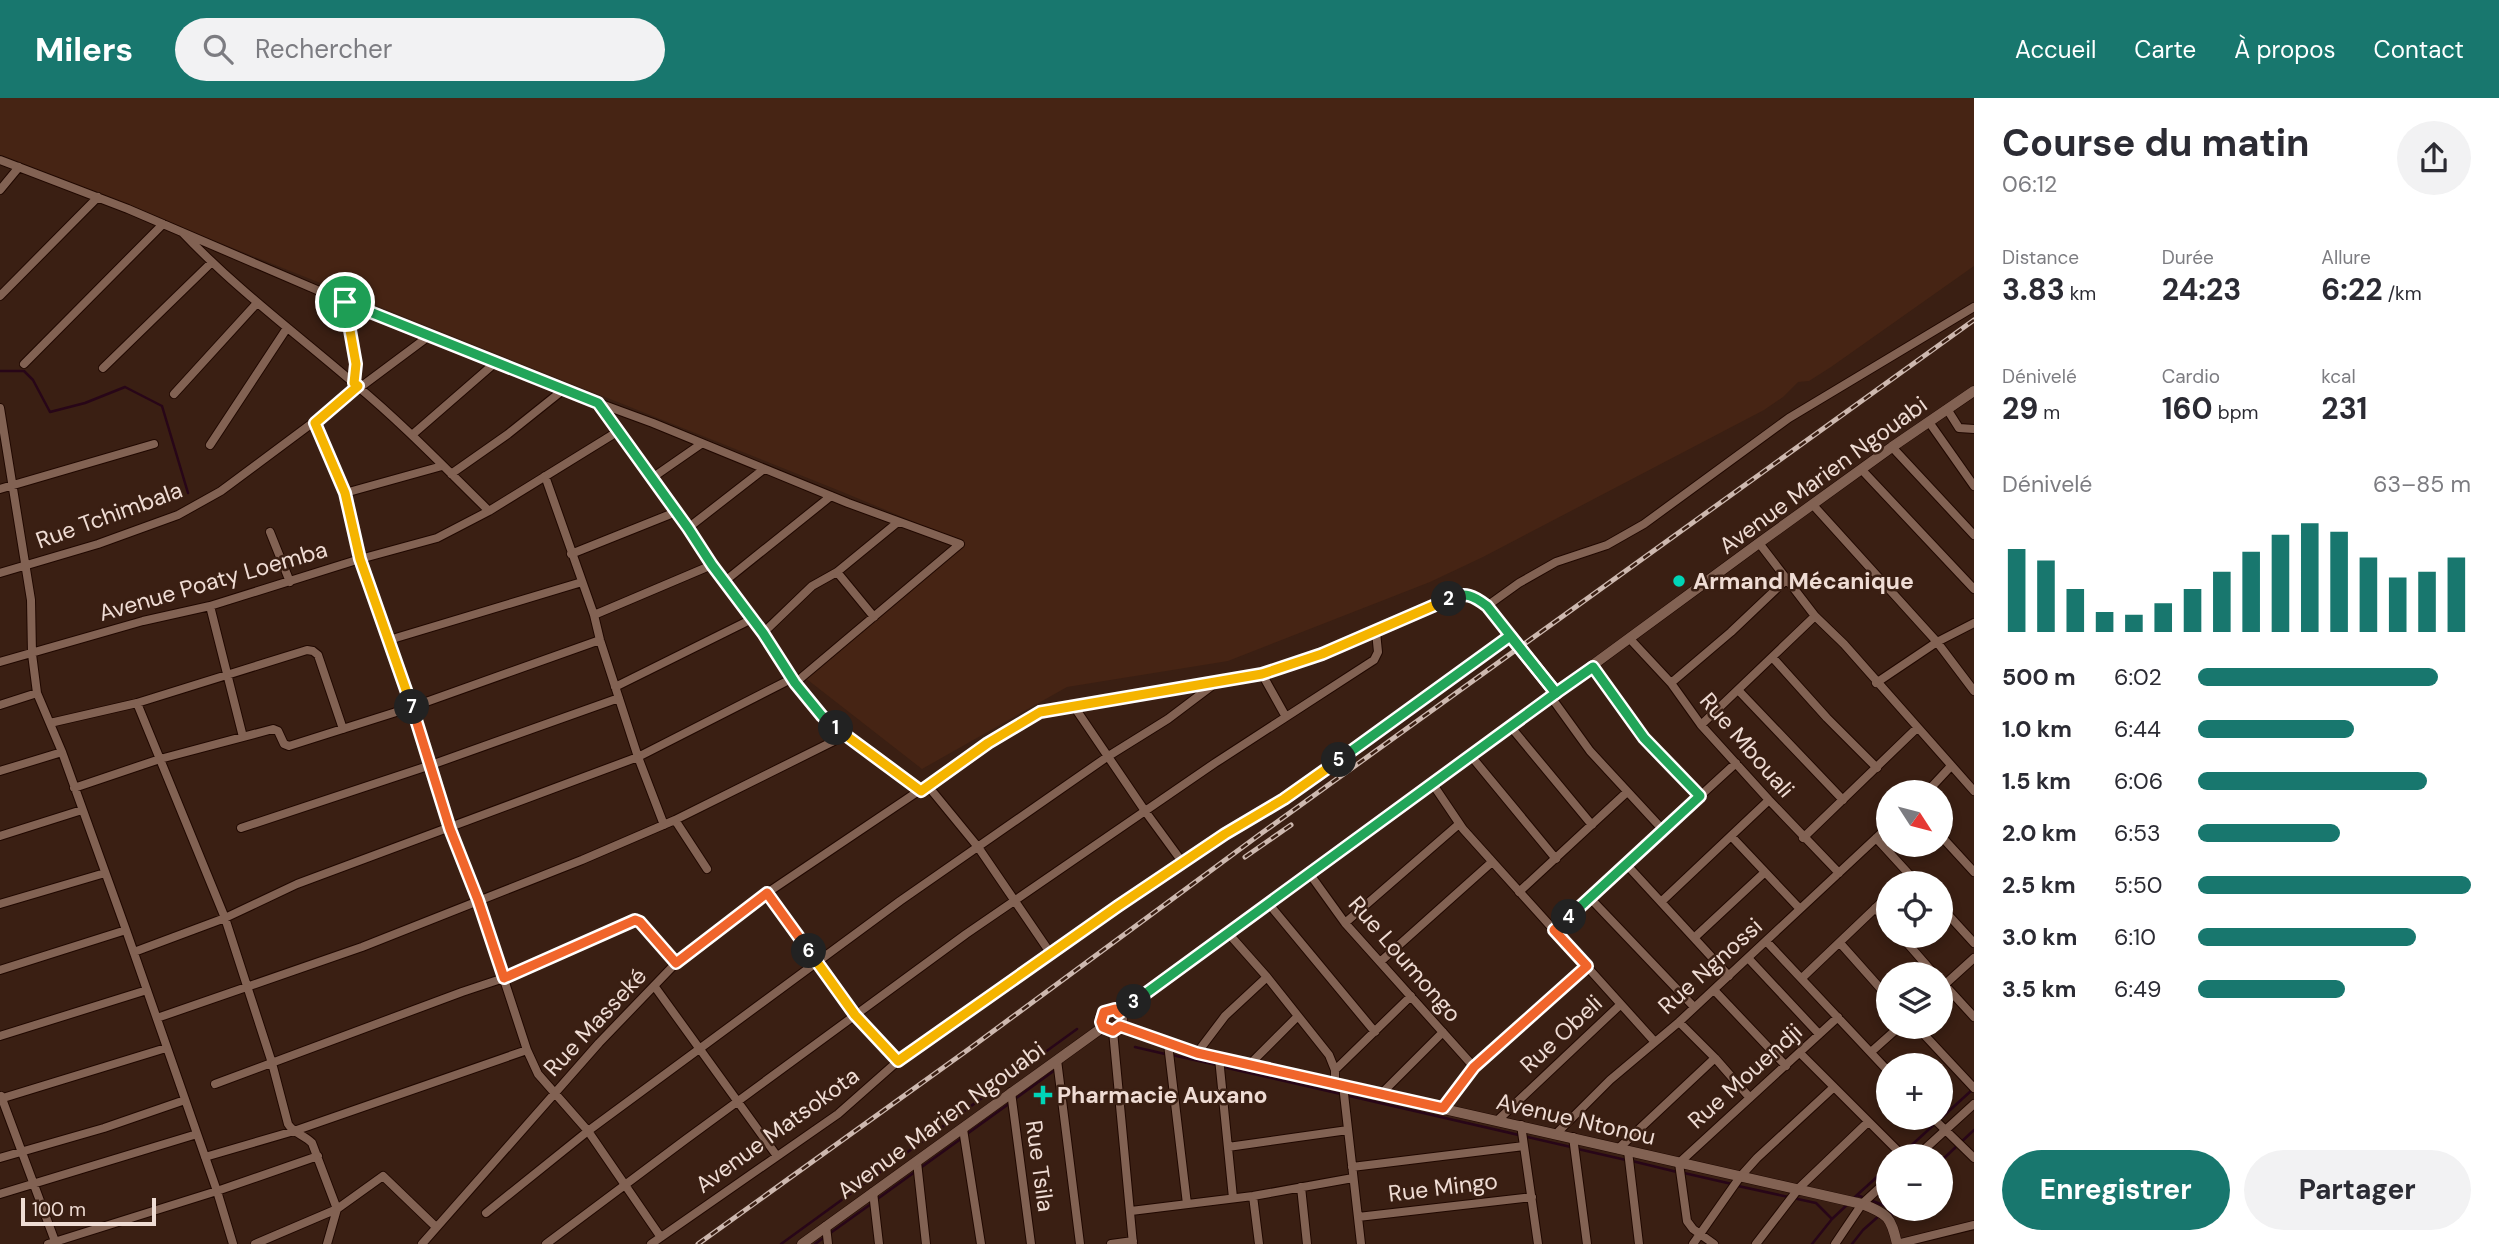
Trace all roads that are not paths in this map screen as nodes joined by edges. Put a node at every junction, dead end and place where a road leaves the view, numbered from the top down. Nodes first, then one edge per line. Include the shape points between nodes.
1 (0, 160) edge
2 (19, 167) junction
3 (0, 190) edge
4 (98, 197) junction
5 (163, 224) junction
6 (181, 231) junction
7 (211, 263) junction
8 (0, 296) edge
9 (345, 302) junction
10 (257, 303) junction
11 (1974, 307) edge
12 (286, 328) junction
13 (429, 336) junction
14 (496, 362) junction
15 (24, 363) dead end
16 (103, 368) dead end
17 (356, 384) junction
18 (563, 390) junction
19 (1974, 391) edge
20 (174, 394) dead end
21 (598, 403) junction
22 (0, 408) edge
23 (1947, 410) junction
24 (0, 414) edge
25 (1929, 422) junction
26 (315, 423) junction
27 (1974, 429) edge
28 (617, 432) junction
29 (412, 435) junction
30 (154, 444) dead end
31 (701, 444) junction
32 (210, 445) dead end
33 (1892, 447) junction
34 (442, 466) junction
35 (764, 469) junction
36 (1861, 469) junction
37 (451, 474) junction
38 (545, 476) junction
39 (652, 478) junction
40 (1974, 486) edge
41 (11, 487) junction
42 (0, 489) edge
43 (345, 493) junction
44 (831, 496) junction
45 (1813, 505) junction
46 (489, 510) junction
47 (676, 512) junction
48 (898, 522) junction
49 (688, 528) junction
50 (270, 532) dead end
51 (1974, 535) edge
52 (1759, 543) junction
53 (571, 554) junction
54 (360, 559) junction
55 (712, 565) junction
56 (24, 566) junction
57 (837, 572) junction
58 (0, 573) edge
59 (1788, 578) junction
60 (725, 581) junction
61 (290, 582) junction
62 (582, 582) junction
63 (1974, 589) edge
64 (210, 606) junction
65 (1487, 606) junction
66 (594, 615) junction
67 (1815, 616) junction
68 (874, 617) junction
69 (752, 619) junction
70 (1974, 623) edge
71 (1376, 632) junction
72 (763, 633) junction
73 (1510, 636) junction
74 (1630, 639) junction
75 (389, 640) junction
76 (600, 640) junction
77 (1937, 642) junction
78 (32, 654) junction
79 (1773, 658) junction
80 (0, 662) edge
81 (1593, 667) junction
82 (1262, 674) junction
83 (228, 676) junction
84 (794, 680) junction
85 (1220, 681) junction
86 (1876, 683) junction
87 (1671, 684) junction
88 (615, 687) junction
89 (1739, 691) junction
90 (1974, 691) edge
91 (37, 693) junction
92 (1553, 695) junction
93 (619, 698) junction
94 (137, 704) junction
95 (0, 705) edge
96 (1073, 705) junction
97 (412, 707) junction
98 (1286, 717) junction
99 (50, 723) junction
100 (1701, 724) junction
101 (1510, 726) junction
102 (343, 729) junction
103 (1917, 729) junction
104 (846, 734) junction
105 (243, 737) junction
106 (62, 752) junction
107 (1471, 756) junction
108 (638, 757) junction
109 (1107, 757) junction
110 (160, 759) junction
111 (1736, 763) junction
112 (431, 765) junction
113 (1951, 766) junction
114 (1877, 768) junction
115 (0, 771) edge
116 (1938, 780) edge
117 (1433, 783) junction
118 (74, 788) junction
119 (924, 789) junction
120 (1974, 791) edge
121 (1627, 792) junction
122 (1700, 796) junction
123 (1769, 800) junction
124 (1843, 800) junction
125 (82, 810) junction
126 (1145, 811) junction
127 (675, 820) junction
128 (1459, 824) junction
129 (664, 825) junction
130 (1592, 825) junction
131 (241, 828) dead end
132 (450, 829) junction
133 (1663, 830) junction
134 (0, 836) edge
135 (1731, 836) junction
136 (1803, 838) junction
137 (1876, 838) edge
138 (978, 847) junction
139 (1953, 849) edge
140 (1894, 858) edge
141 (1556, 859) junction
142 (1492, 862) junction
143 (1183, 863) junction
144 (1626, 864) junction
145 (707, 869) dead end
146 (1906, 871) edge
147 (1766, 872) junction
148 (1974, 872) edge
149 (105, 873) junction
150 (1309, 873) junction
151 (1839, 873) junction
152 (1519, 892) junction
153 (767, 893) junction
154 (1590, 898) junction
155 (478, 900) junction
156 (1014, 900) junction
157 (1661, 902) junction
158 (0, 904) edge
159 (1268, 904) junction
160 (1875, 908) edge
161 (1800, 909) junction
162 (225, 918) junction
163 (1953, 920) edge
164 (1345, 923) junction
165 (126, 930) junction
166 (1554, 930) junction
167 (1228, 933) junction
168 (1695, 938) junction
169 (1766, 940) junction
170 (1840, 943) junction
171 (1974, 943) edge
172 (1911, 948) edge
173 (134, 953) junction
174 (1051, 954) junction
175 (1748, 958) junction
176 (1974, 958) edge
177 (1380, 961) junction
178 (1924, 962) edge
179 (676, 963) junction
180 (817, 963) junction
181 (1587, 966) junction
182 (0, 970) edge
183 (1953, 975) edge
184 (1729, 976) junction
185 (1267, 977) junction
186 (504, 978) junction
187 (1802, 978) junction
188 (1876, 984) edge
189 (248, 986) junction
190 (655, 987) junction
191 (146, 990) junction
192 (1714, 990) junction
193 (1953, 995) edge
194 (1411, 996) junction
195 (1620, 1005) junction
196 (1694, 1007) junction
197 (1119, 1013) junction
198 (855, 1015) junction
199 (1298, 1016) junction
200 (1838, 1017) junction
201 (1974, 1017) edge
202 (156, 1018) junction
203 (1679, 1022) junction
204 (1112, 1028) junction
205 (1375, 1032) junction
206 (1443, 1032) junction
207 (1819, 1034) junction
208 (0, 1036) edge
209 (1886, 1039) edge
210 (1928, 1039) edge
211 (1654, 1041) junction
212 (1168, 1044) junction
213 (166, 1048) junction
214 (527, 1050) junction
215 (699, 1050) junction
216 (1871, 1052) junction
217 (1197, 1053) junction
218 (1800, 1053) junction
219 (1219, 1058) junction
220 (1715, 1058) junction
221 (1876, 1058) edge
222 (1057, 1060) junction
223 (898, 1061) junction
224 (272, 1063) junction
225 (1249, 1065) junction
226 (1786, 1066) junction
227 (1474, 1067) junction
228 (1335, 1070) junction
229 (215, 1084) dead end
230 (1339, 1084) junction
231 (1834, 1087) junction
232 (1974, 1088) edge
233 (555, 1092) junction
234 (1011, 1092) junction
235 (1380, 1095) junction
236 (1, 1097) edge
237 (1749, 1098) junction
238 (185, 1100) junction
239 (737, 1102) junction
240 (1974, 1104) edge
241 (1443, 1108) junction
242 (1498, 1120) junction
243 (1868, 1122) junction
244 (1521, 1125) junction
245 (962, 1129) junction
246 (1348, 1130) junction
247 (294, 1131) junction
248 (588, 1131) junction
249 (1945, 1131) junction
250 (1557, 1133) junction
251 (197, 1134) junction
252 (1573, 1137) junction
253 (1891, 1144) edge
254 (1930, 1144) edge
255 (1524, 1146) junction
256 (1228, 1147) junction
257 (1623, 1150) junction
258 (21, 1152) junction
259 (318, 1156) junction
260 (777, 1156) junction
261 (205, 1157) junction
262 (0, 1158) edge
263 (1974, 1158) edge
264 (917, 1161) junction
265 (1679, 1163) junction
266 (1352, 1167) junction
267 (1741, 1177) junction
268 (1353, 1178) junction
269 (34, 1184) junction
270 (623, 1186) junction
271 (1301, 1187) junction
272 (1799, 1188) junction
273 (217, 1191) junction
274 (1876, 1191) edge
275 (873, 1192) junction
276 (0, 1194) edge
277 (1253, 1196) junction
278 (1532, 1197) junction
279 (1233, 1198) junction
280 (1862, 1203) junction
281 (1187, 1204) junction
282 (337, 1209) junction
283 (1130, 1211) junction
284 (486, 1213) dead end
285 (1358, 1217) junction
286 (1974, 1225) edge
287 (826, 1226) junction
288 (436, 1227) junction
289 (1701, 1234) junction
290 (660, 1236) junction
291 (53, 1243) edge
292 (1133, 1243) edge
293 (233, 1244) edge
294 (255, 1244) edge
295 (327, 1244) edge
296 (422, 1244) edge
297 (546, 1244) edge
298 (651, 1244) edge
299 (802, 1244) edge
300 (828, 1244) edge
301 (879, 1244) edge
302 (926, 1244) edge
303 (981, 1244) edge
304 (1031, 1244) edge
305 (1080, 1244) edge
306 (1111, 1244) edge
307 (1258, 1244) edge
308 (1307, 1244) edge
309 (1361, 1244) edge
310 (1535, 1244) edge
311 (1587, 1244) edge
312 (1639, 1244) edge
313 (1693, 1244) edge
314 (1714, 1244) edge
315 (1756, 1244) edge
316 (1835, 1244) edge
317 (1897, 1244) edge

1 - 2 street
2 - 3 street
2 - 4 street
4 - 5 street
4 - 8 street
5 - 6 street
5 - 15 street
6 - 7 street
6 - 9 street
7 - 10 street
7 - 16 street
9 - 13 street
9 - 17 street
10 - 12 street
10 - 20 street
11 - 65 street via 1789,418 1644,524 1607,545 1556,562
12 - 17 street
12 - 32 street
13 - 14 street
13 - 17 street, Rue Tchimbala
14 - 18 street
14 - 29 street
17 - 26 street, Rue Tchimbala
17 - 29 street
18 - 21 street
18 - 37 street
19 - 23 street, Avenue Marien Ngouabi
21 - 28 street
21 - 31 street
22 - 24 street
23 - 25 street, Avenue Marien Ngouabi
23 - 27 street via 1959,428
24 - 41 street
25 - 33 street, Avenue Marien Ngouabi
25 - 40 street
26 - 43 street
26 - 56 street, Rue Tchimbala via 221,491 178,515
28 - 38 street, Avenue Poaty Loemba
28 - 39 street
29 - 34 street
30 - 41 street
31 - 35 street
31 - 39 street
33 - 36 street, Avenue Marien Ngouabi
33 - 51 street
34 - 37 street
34 - 43 street
35 - 44 street
35 - 49 street
36 - 45 street, Avenue Marien Ngouabi
36 - 63 street
37 - 46 street
38 - 46 street, Avenue Poaty Loemba
38 - 53 street
39 - 47 street
41 - 42 street
41 - 56 street
43 - 54 street
44 - 48 street
44 - 60 street
45 - 52 street, Avenue Marien Ngouabi
45 - 77 street
46 - 54 street, Avenue Poaty Loemba via 437,538
47 - 49 street
47 - 53 street
48 - 57 street
48 - 68 street via 960,544
49 - 55 street
50 - 61 street
52 - 59 street
52 - 74 street, Avenue Marien Ngouabi
53 - 62 street
54 - 61 street, Avenue Poaty Loemba
54 - 75 street
55 - 60 street
55 - 66 street
56 - 58 street, Rue Tchimbala
56 - 78 street via 31,600
57 - 68 street
57 - 72 street via 812,586
59 - 67 street
59 - 87 street
60 - 69 street
61 - 64 street, Avenue Poaty Loemba
62 - 66 street
62 - 75 street
64 - 78 street, Avenue Poaty Loemba
64 - 83 street
65 - 71 street, Rue Masseké via 1466,594 1456,595
65 - 73 street
66 - 76 street
67 - 79 street
67 - 86 street
68 - 84 street
69 - 72 street
69 - 88 street
70 - 77 street
71 - 82 street, Rue Masseké
71 - 98 street via 1374,660
72 - 84 street
73 - 92 street
73 - 143 street, Avenue Matsokota via 1284,799
74 - 81 street, Avenue Marien Ngouabi
74 - 87 street, Rue Mbouali
75 - 97 street
76 - 88 street
76 - 97 street
77 - 86 street
77 - 90 street
78 - 80 street, Avenue Poaty Loemba
78 - 91 street
79 - 89 street
79 - 114 street
81 - 92 street, Avenue Marien Ngouabi
81 - 122 street via 1644,738
82 - 85 street, Rue Masseké
82 - 98 street
83 - 94 street
83 - 102 street via 313,651
83 - 105 street
84 - 104 street via 822,716
84 - 108 street
85 - 96 street, Rue Masseké
85 - 109 street
86 - 103 street
87 - 100 street, Rue Mbouali
88 - 93 street
89 - 100 street
89 - 124 street
91 - 95 street
91 - 99 street
92 - 101 street, Avenue Marien Ngouabi
92 - 121 street via 1590,751
93 - 108 street
93 - 112 street
94 - 99 street
94 - 110 street
96 - 109 street
96 - 119 street, Rue Masseké via 1033,714
97 - 102 street
97 - 112 street
98 - 126 street
99 - 106 street
100 - 111 street, Rue Mbouali
101 - 107 street, Avenue Marien Ngouabi
101 - 130 street
102 - 105 street via 289,746 276,729
103 - 113 street
103 - 114 street
104 - 119 street
104 - 127 street
105 - 110 street
106 - 115 street
106 - 118 street
107 - 117 street, Avenue Marien Ngouabi
107 - 141 street
108 - 129 street
108 - 132 street
109 - 126 street
109 - 138 street
110 - 118 street
110 - 162 street
111 - 122 street
111 - 123 street, Rue Mbouali
112 - 131 street
112 - 132 street
113 - 116 street
113 - 120 street
114 - 124 street
117 - 128 street
117 - 150 street, Avenue Marien Ngouabi
118 - 125 street
119 - 138 street
119 - 153 street, Rue Masseké
121 - 130 street
121 - 133 street
122 - 133 street
123 - 135 street
123 - 136 street, Rue Mbouali
124 - 136 street
125 - 134 street
125 - 149 street
126 - 143 street
126 - 156 street
127 - 129 street
127 - 145 street
128 - 142 street
128 - 164 street
129 - 155 street
130 - 141 street
132 - 155 street
132 - 162 street via 297,884
133 - 144 street
135 - 147 street
135 - 157 street
136 - 151 street, Rue Mbouali
137 - 151 street, Rue Ngnossi
138 - 156 street
138 - 180 street
139 - 148 street
140 - 146 street
141 - 152 street
142 - 152 street
142 - 177 street
143 - 174 street, Avenue Matsokota
144 - 154 street
144 - 157 street
147 - 161 street
147 - 168 street
149 - 158 street
149 - 165 street
150 - 159 street, Avenue Marien Ngouabi
150 - 164 street, Rue Loumongo
151 - 161 street, Rue Ngnossi
152 - 166 street
153 - 179 street, Rue Masseké
153 - 180 street
154 - 166 street
154 - 196 street
155 - 186 street
155 - 189 street
156 - 174 street
156 - 198 street
157 - 168 street
159 - 167 street, Avenue Marien Ngouabi
159 - 205 street
160 - 170 street
161 - 169 street, Rue Ngnossi
162 - 173 street
162 - 189 street
163 - 171 street
164 - 177 street, Rue Loumongo
165 - 173 street
165 - 182 street
166 - 181 street
167 - 185 street
167 - 197 street, Avenue Marien Ngouabi
168 - 184 street
169 - 175 street, Rue Ngnossi
169 - 187 street
170 - 187 street
170 - 188 street
172 - 178 street
173 - 191 street
174 - 223 street, Avenue Matsokota
175 - 184 street, Rue Ngnossi
175 - 207 street
176 - 183 street
177 - 194 street, Rue Loumongo
179 - 186 street via 635,920
179 - 190 street, Rue Masseké
180 - 198 street
180 - 215 street
181 - 195 street
181 - 227 street
184 - 192 street, Rue Ngnossi
185 - 199 street
185 - 217 street via 1226,1016
186 - 214 street
186 - 224 street
187 - 200 street
189 - 202 street
189 - 224 street
190 - 215 street
190 - 233 street, Rue Masseké
191 - 202 street
191 - 208 street
192 - 196 street, Rue Ngnossi
192 - 226 street
193 - 201 street
194 - 205 street
194 - 206 street, Rue Loumongo
195 - 211 street
195 - 242 street, Rue Obeli
196 - 203 street, Rue Ngnossi
197 - 204 street via 1122,1017
197 - 204 street, Avenue Marien Ngouabi via 1115,1009 1104,1012 1101,1022
198 - 223 street
198 - 239 street
199 - 225 street
199 - 228 street via 1329,1055
200 - 207 street, Rue Mouendji
200 - 216 street
202 - 213 street
203 - 211 street, Rue Ngnossi
203 - 220 street
204 - 212 street, Avenue Ntonou
204 - 222 street, Avenue Marien Ngouabi
204 - 283 street
205 - 228 street
206 - 227 street, Rue Loumongo
206 - 235 street
207 - 218 street, Rue Mouendji
209 - 216 street
210 - 232 street
211 - 250 street, Rue Ngnossi
212 - 217 street, Avenue Ntonou
212 - 281 street
213 - 236 street
213 - 238 street
214 - 233 street via 538,1074
214 - 247 street
215 - 239 street
215 - 248 street
216 - 221 street
217 - 219 street, Avenue Ntonou
218 - 226 street, Rue Mouendji
218 - 231 street
219 - 225 street, Avenue Ntonou
219 - 256 street
220 - 237 street
220 - 257 street
222 - 234 street, Avenue Marien Ngouabi
222 - 305 street
223 - 260 street, Avenue Matsokota via 838,1114
224 - 229 street
224 - 247 street via 288,1124
225 - 230 street, Avenue Ntonou
226 - 237 street, Rue Mouendji
227 - 241 street
228 - 230 street
230 - 235 street, Avenue Ntonou
230 - 246 street
231 - 243 street
231 - 267 street
233 - 248 street
233 - 288 street, Rue Masseké
234 - 245 street, Avenue Marien Ngouabi
234 - 304 street, Rue Tsila
235 - 241 street, Avenue Ntonou
236 - 258 street
237 - 265 street, Rue Mouendji
238 - 251 street
238 - 258 street
239 - 260 street
239 - 270 street
240 - 249 street
241 - 242 street, Avenue Ntonou
242 - 244 street, Avenue Ntonou
243 - 253 street
243 - 272 street
244 - 250 street, Avenue Ntonou
244 - 255 street
245 - 264 street, Avenue Marien Ngouabi
245 - 303 street
246 - 256 street
246 - 266 street
247 - 259 street via 307,1138
247 - 261 street
248 - 270 street
248 - 284 street
249 - 254 street
249 - 263 street
250 - 252 street, Avenue Ntonou
251 - 261 street
251 - 269 street
252 - 257 street, Avenue Ntonou
252 - 311 street
255 - 266 street
255 - 278 street
256 - 279 street
257 - 265 street, Avenue Ntonou
257 - 312 street
258 - 262 street
258 - 269 street
259 - 273 street
259 - 282 street
260 - 290 street, Avenue Matsokota
261 - 273 street
264 - 275 street, Avenue Marien Ngouabi
264 - 302 street
265 - 267 street, Avenue Ntonou
265 - 289 street via 1687,1221
266 - 268 street
267 - 272 street, Avenue Ntonou
267 - 289 street
268 - 271 street
268 - 285 street
269 - 276 street
269 - 291 street
270 - 290 street
270 - 297 street
271 - 277 street
271 - 308 street
272 - 280 street, Avenue Ntonou
272 - 315 street
273 - 291 street
273 - 293 street
274 - 280 street
275 - 287 street, Avenue Marien Ngouabi
275 - 301 street
277 - 279 street
277 - 307 street
278 - 285 street, Rue Mingo
278 - 310 street
279 - 281 street
280 - 316 street
280 - 317 street, Avenue Ntonou via 1892,1221
281 - 283 street
282 - 288 street via 383,1176
282 - 294 street
282 - 295 street
283 - 292 street
285 - 309 street
286 - 317 street
287 - 299 street, Avenue Marien Ngouabi
287 - 300 street
288 - 296 street, Rue Masseké
289 - 313 street
289 - 314 street
290 - 298 street, Avenue Matsokota
292 - 306 street

